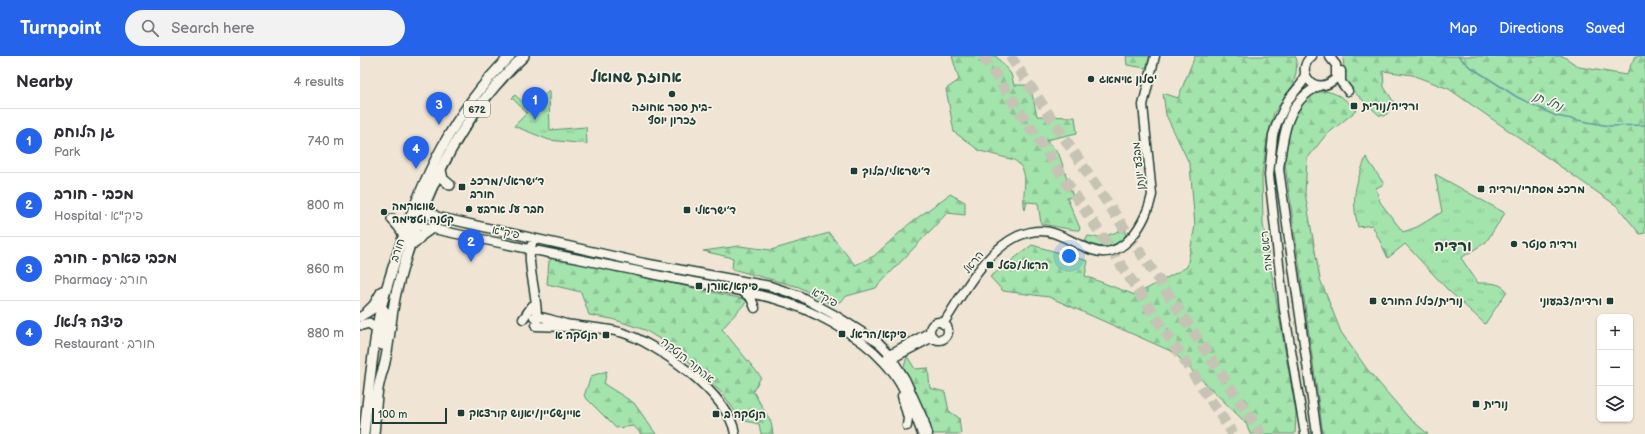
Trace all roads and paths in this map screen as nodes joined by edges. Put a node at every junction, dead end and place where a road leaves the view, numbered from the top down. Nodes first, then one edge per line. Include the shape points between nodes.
1 (524, 56) edge
2 (1156, 56) edge
3 (1300, 56) edge
4 (1312, 56) edge
5 (509, 57) edge
6 (1334, 58) edge
7 (1306, 64) junction
8 (1305, 74) junction
9 (1319, 86) junction
10 (1348, 91) dead end
11 (441, 170) junction
12 (424, 181) junction
13 (450, 185) dead end
14 (426, 203) junction
15 (420, 213) junction
16 (436, 217) junction
17 (392, 219) dead end
18 (407, 223) junction
19 (418, 225) junction
20 (432, 228) junction
21 (1034, 232) joint
22 (404, 235) junction
23 (534, 239) junction
24 (533, 248) junction
25 (410, 251) junction
26 (546, 251) junction
27 (534, 261) junction
28 (532, 271) junction
29 (392, 272) junction
30 (534, 290) junction
31 (743, 292) junction
32 (532, 306) junction
33 (754, 308) dead end
34 (385, 311) junction
35 (536, 316) junction
36 (523, 319) dead end
37 (362, 320) edge
38 (943, 324) junction
39 (581, 327) junction
40 (377, 329) junction
41 (931, 334) junction
42 (879, 343) junction
43 (903, 350) junction
44 (891, 356) junction
45 (885, 362) junction
46 (900, 370) junction
47 (899, 384) junction
48 (907, 426) dead end
49 (364, 434) edge
50 (374, 434) edge
51 (735, 434) edge
52 (922, 434) edge
53 (928, 434) edge
54 (1305, 434) edge
55 (1317, 434) edge

1 - 11 main road, חורב / 672 via 480,104
2 - 21 street, מבצע יונתן via 1143,106 1152,195 1150,205 1136,232 1123,245 1109,251 1093,251 1054,232
3 - 7 street
4 - 7 street
5 - 12 main road, חורב / 672 via 490,76 465,109
6 - 9 street via 1336,78 1327,85
6 - 10 street via 1341,68 1341,82
7 - 8 street
8 - 9 street via 1310,82
8 - 54 street, ראש מיה via 1277,123 1273,135 1269,175 1284,309
9 - 55 street via 1311,89 1299,100 1289,118 1282,140 1279,169
11 - 13 main road via 443,179
11 - 14 main road, חורב / 672
12 - 15 main road
12 - 18 main road, חורב / 672
14 - 15 main road, חורב / 672
14 - 16 main road
15 - 16 street, פיק"א
15 - 18 street
15 - 19 main road, חורב / 672
16 - 23 street, פיק"א
17 - 22 main road
18 - 19 street, פיק"א
18 - 22 main road, חורב / 672
19 - 20 street, פיק"א
19 - 25 main road, חורב / 672
20 - 24 street, פיק"א
20 - 25 main road via 419,238
21 - 38 street, הראל via 1018,236 999,249 975,276
22 - 29 main road, חורב / 672
23 - 24 street
23 - 42 street, פיק"א via 644,263 770,286 800,296
24 - 26 street, פיק"א
24 - 27 street
24 - 28 street
25 - 34 main road, חורב / 672
26 - 27 street
26 - 31 street, פיק"א
27 - 28 street
28 - 30 street
29 - 34 main road, חורב / 672
29 - 37 main road via 376,302
30 - 32 street
30 - 35 street
31 - 33 street via 751,298
31 - 45 street, פיק"א via 776,299 816,315 860,342
32 - 35 street
32 - 36 street
34 - 37 street
34 - 37 street
34 - 40 main road, חורב / 672
34 - 50 main road
35 - 39 street, ארתור הנטקה
35 - 39 street, ארתור הנטקה via 536,326
37 - 40 main road
38 - 41 street via 935,323
38 - 41 street via 947,329 946,336 940,340
39 - 51 street, ארתור הנטקה via 620,332 649,343 674,360 708,389 724,409
40 - 49 main road, חורב / 672
41 - 43 street
42 - 43 street
42 - 44 street, פיק"א
43 - 44 street
43 - 46 street
44 - 45 street
44 - 46 street, פיק"א
45 - 47 street, פיק"א
46 - 53 street, פיק"א via 922,415
47 - 48 street via 908,418
47 - 52 street, פיק"א

